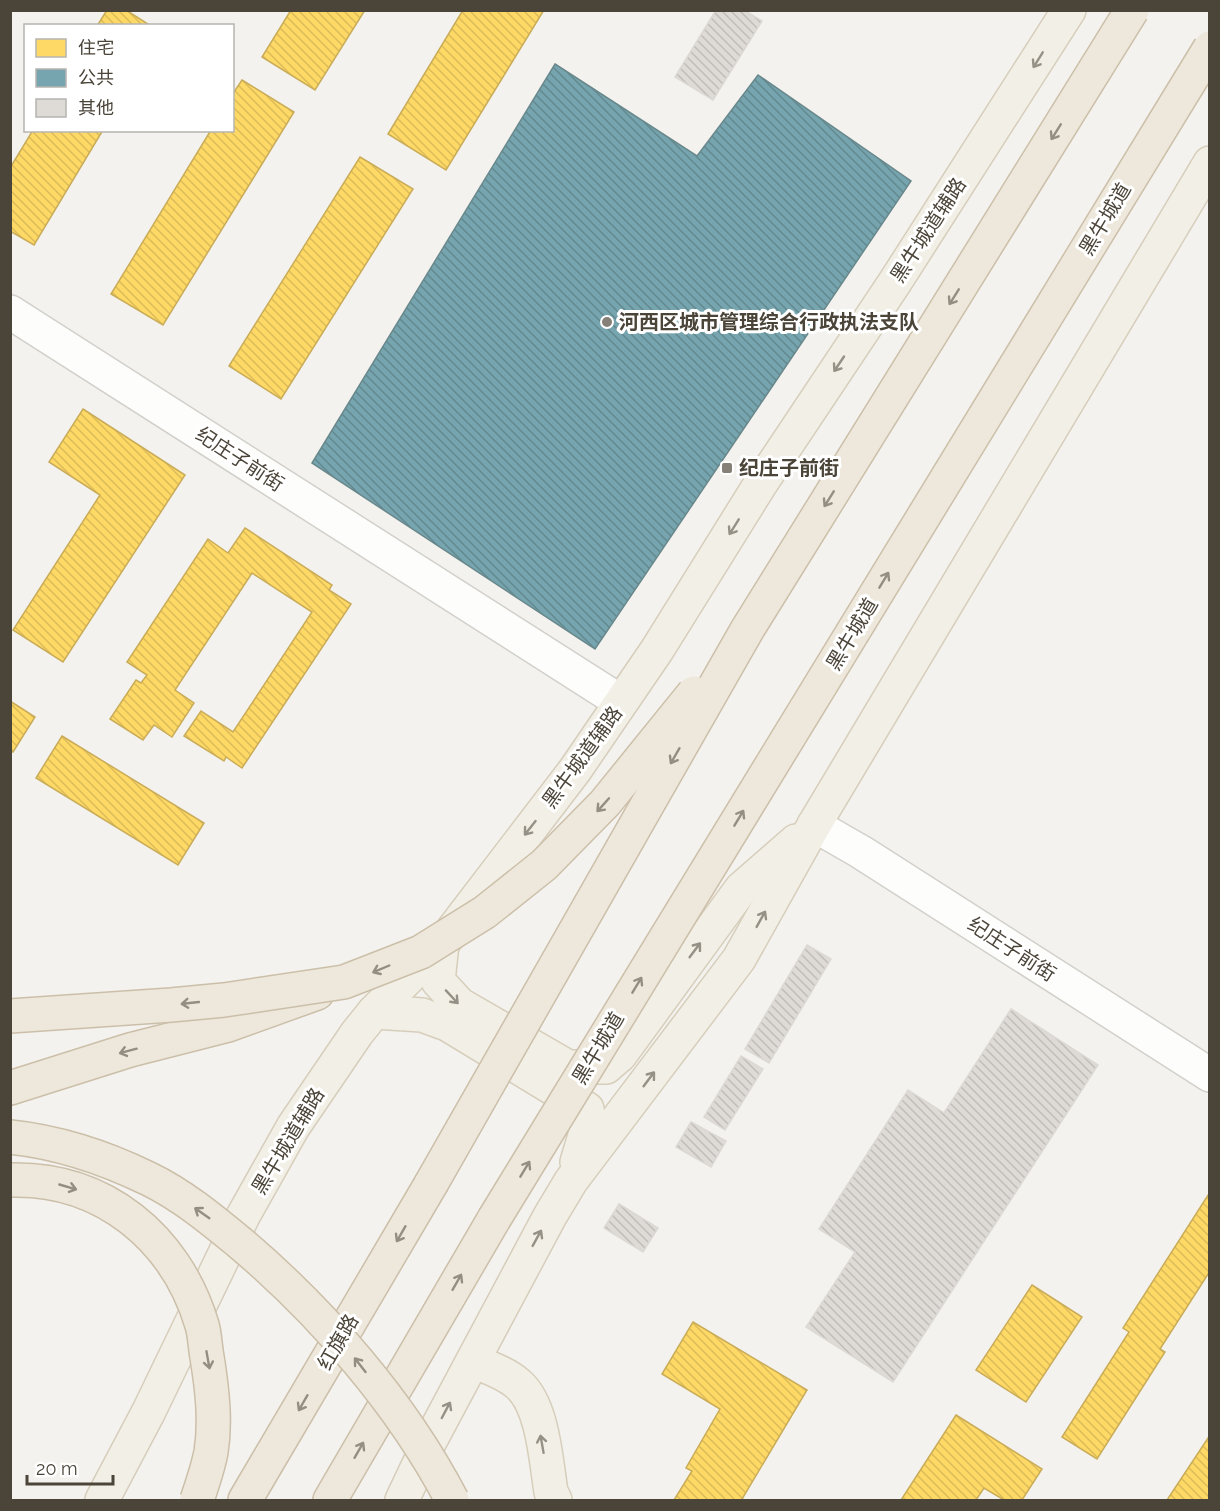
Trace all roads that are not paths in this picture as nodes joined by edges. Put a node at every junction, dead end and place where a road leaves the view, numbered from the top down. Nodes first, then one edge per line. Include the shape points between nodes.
1 (1069, 10) edge
2 (1131, 10) edge
3 (1209, 48) edge
4 (1209, 164) edge
5 (10, 312) edge
6 (747, 630) junction
7 (621, 702) junction
8 (814, 825) junction
9 (442, 944) junction
10 (344, 982) junction
11 (374, 1011) junction
12 (10, 1016) edge
13 (1209, 1075) edge
14 (10, 1088) edge
15 (10, 1137) edge
16 (10, 1180) edge
17 (571, 1181) junction
18 (473, 1361) junction
19 (102, 1500) edge
20 (197, 1500) edge
21 (245, 1500) edge
22 (330, 1500) edge
23 (402, 1500) edge
24 (452, 1500) edge
25 (555, 1500) edge

1 -> 7 main road, 黑牛城道辅路
2 -> 6 highway, bridge
22 -> 3 highway, 黑牛城道, bridge via 494,1219
4 - 8 main road
5 - 7 street, 纪庄子前街
6 -> 10 highway, bridge via 605,803 544,865 485,912 421,952
6 -> 21 highway, 红旗路, bridge via 431,1184
7 -> 9 main road, 黑牛城道辅路 via 575,770
9 -> 8 main road via 438,981 459,1004 568,1067 606,1067 620,1055 741,889
8 - 13 street, 纪庄子前街
17 -> 8 main road via 739,959
9 - 11 main road, 黑牛城道辅路
10 -> 12 highway, bridge via 224,1000
10 -> 14 highway, bridge via 228,1025 130,1050
11 - 17 main road via 422,1015 447,1024 587,1108 589,1122
11 - 19 main road, 黑牛城道辅路 via 287,1137 243,1216
24 -> 15 highway, bridge via 409,1429 345,1346 294,1291 213,1220 150,1179 116,1165 64,1147
16 -> 20 highway, bridge via 54,1183 102,1199 142,1226 176,1267 202,1326 212,1386 211,1452
18 -> 17 main road
23 -> 18 main road via 429,1440
25 -> 18 main road via 537,1413 530,1398 518,1384

